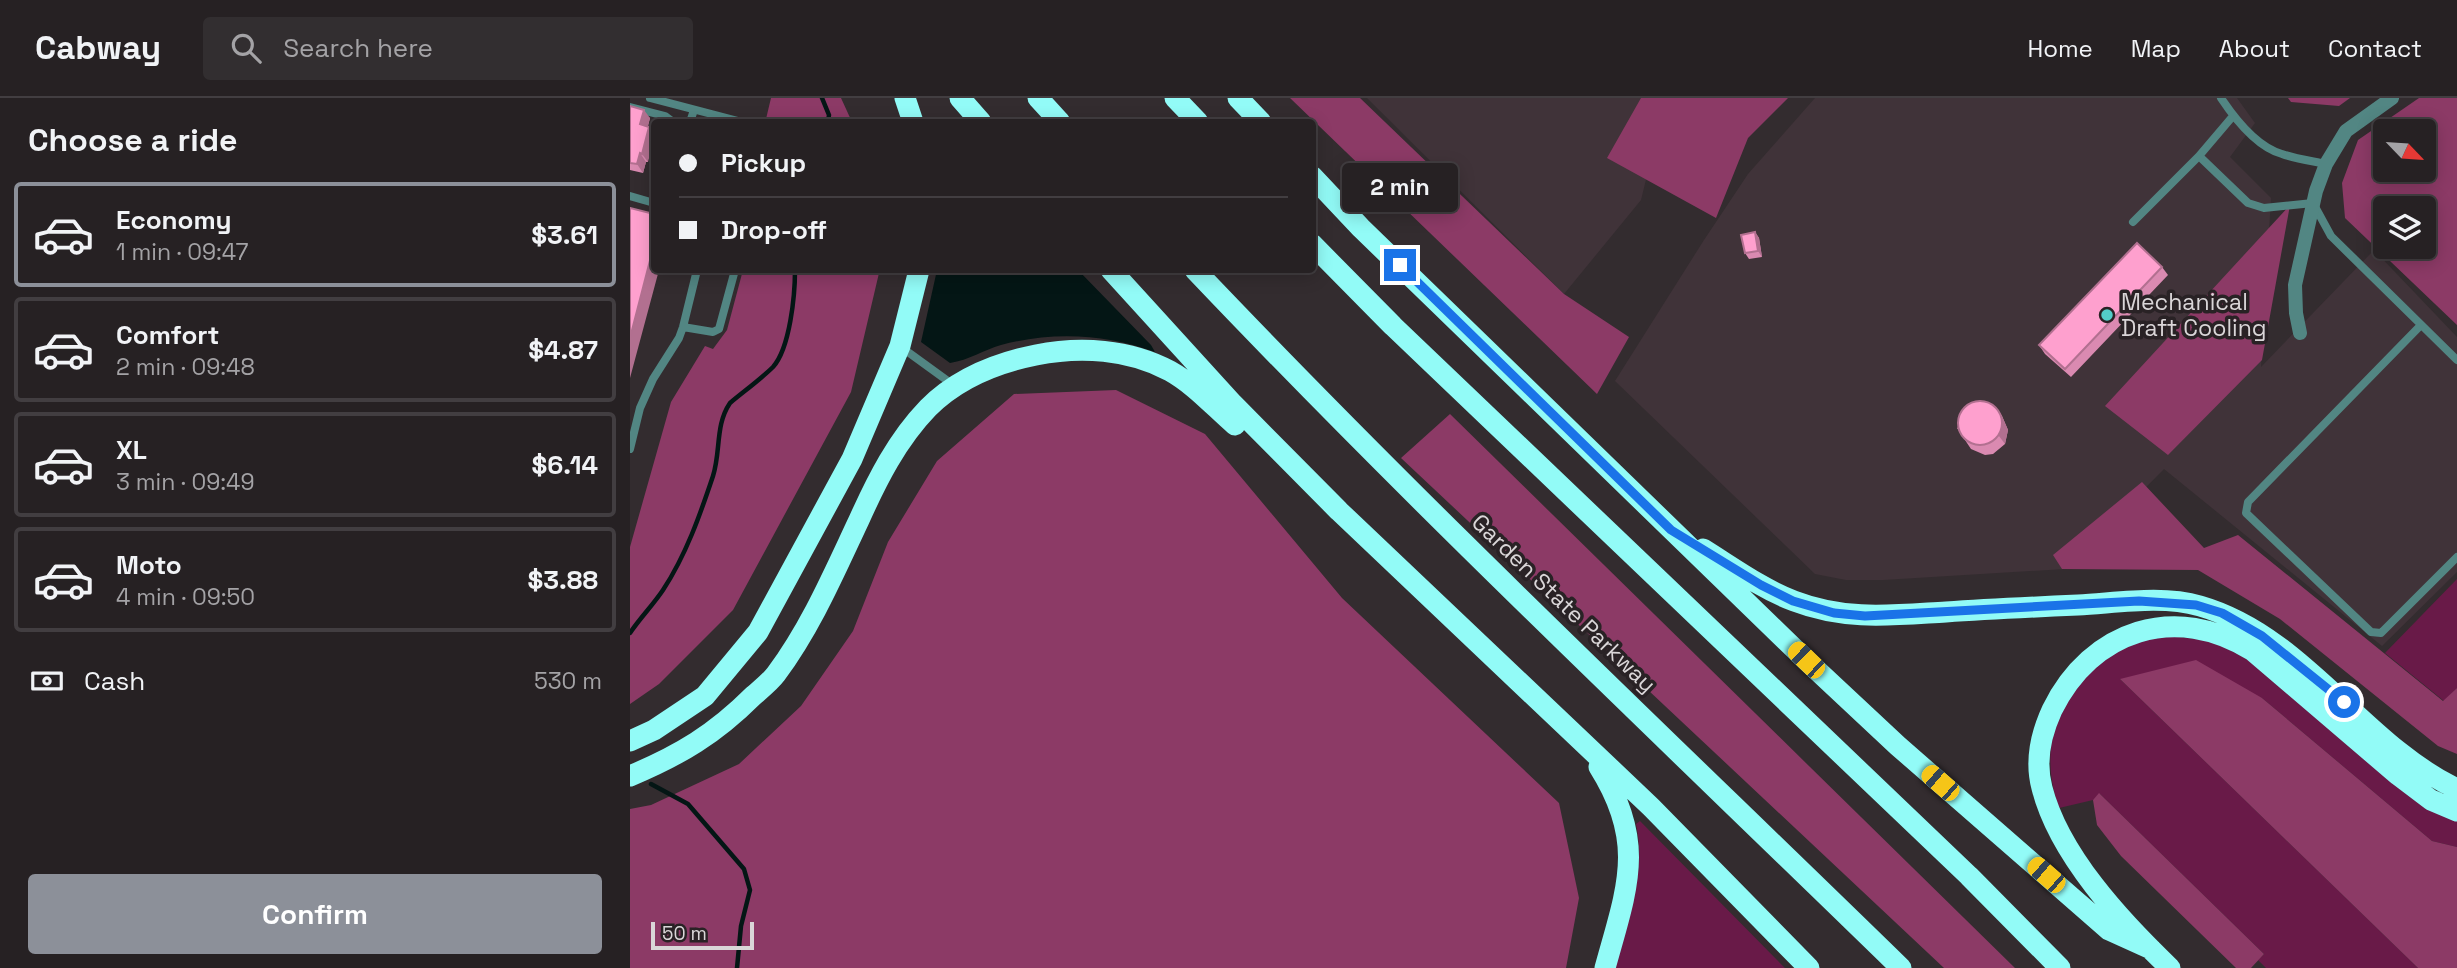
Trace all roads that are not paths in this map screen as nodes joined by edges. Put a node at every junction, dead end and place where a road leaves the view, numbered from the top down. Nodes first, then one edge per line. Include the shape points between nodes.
1 (650, 98) edge
2 (905, 98) edge
3 (960, 98) edge
4 (1038, 98) edge
5 (1175, 98) edge
6 (1238, 98) edge
7 (2221, 98) edge
8 (2392, 98) edge
9 (630, 107) edge
10 (694, 110) junction
11 (2233, 116) junction
12 (669, 119) edge
13 (691, 119) edge
14 (730, 119) edge
15 (912, 119) edge
16 (978, 119) edge
17 (1057, 119) edge
18 (1195, 119) edge
19 (1258, 119) edge
20 (2199, 156) junction
21 (2326, 164) junction
22 (1316, 180) edge
23 (630, 197) edge
24 (651, 202) edge
25 (2313, 203) junction
26 (2133, 222) dead end
27 (1316, 248) edge
28 (696, 273) edge
29 (734, 273) edge
30 (918, 273) edge
31 (1114, 273) edge
32 (1198, 273) edge
33 (2421, 325) junction
34 (683, 327) junction
35 (2300, 333) dead end
36 (900, 346) junction
37 (2457, 360) edge
38 (955, 386) junction
39 (630, 405) edge
40 (640, 408) junction
41 (630, 449) edge
42 (1339, 511) junction
43 (1671, 530) junction
44 (2457, 557) edge
45 (630, 741) edge
46 (1585, 745) junction
47 (630, 776) edge
48 (2457, 789) edge
49 (2457, 811) edge
50 (2151, 949) junction
51 (1605, 968) edge
52 (1809, 968) edge
53 (1901, 968) edge
54 (2060, 968) edge
55 (2170, 968) edge

1 - 10 lane
2 - 15 highway
3 - 16 highway
4 - 17 highway
5 - 18 highway
6 - 19 highway
7 - 11 lane
8 - 21 street via 2346,131
9 - 12 lane
10 - 13 lane
10 - 14 lane
11 - 20 lane
11 - 21 lane via 2279,154
20 - 25 lane via 2248,203 2264,208
20 - 26 lane
21 - 25 street
22 - 43 highway
23 - 24 lane
25 - 33 lane via 2331,236
25 - 35 street via 2295,285
27 - 54 highway
28 - 34 lane
29 - 34 lane via 719,329
30 - 36 highway
31 - 42 highway
32 - 53 highway, Garden State Parkway via 1298,379
33 - 37 lane
33 - 44 lane via 2248,502 2246,513 2371,632 2381,633
34 - 40 lane
36 - 38 lane
36 - 45 highway via 852,459 758,632 705,696
38 - 42 highway via 1010,360 1048,353 1084,350 1140,358 1188,383
38 - 47 highway via 929,408 883,469 816,611 774,676 729,720 682,753
39 - 40 lane
40 - 41 lane
42 - 46 highway
43 - 48 highway via 1777,593 1849,616 2139,601 2196,605 2222,613 2281,650 2403,754
43 - 50 highway via 1898,746 2098,921
46 - 51 highway via 1610,785 1630,847 1623,902
46 - 52 highway
49 - 50 highway via 2431,800 2398,775 2236,640 2179,626 2127,635 2099,650 2062,691 2042,739 2038,768 2047,807 2079,867
50 - 55 highway

